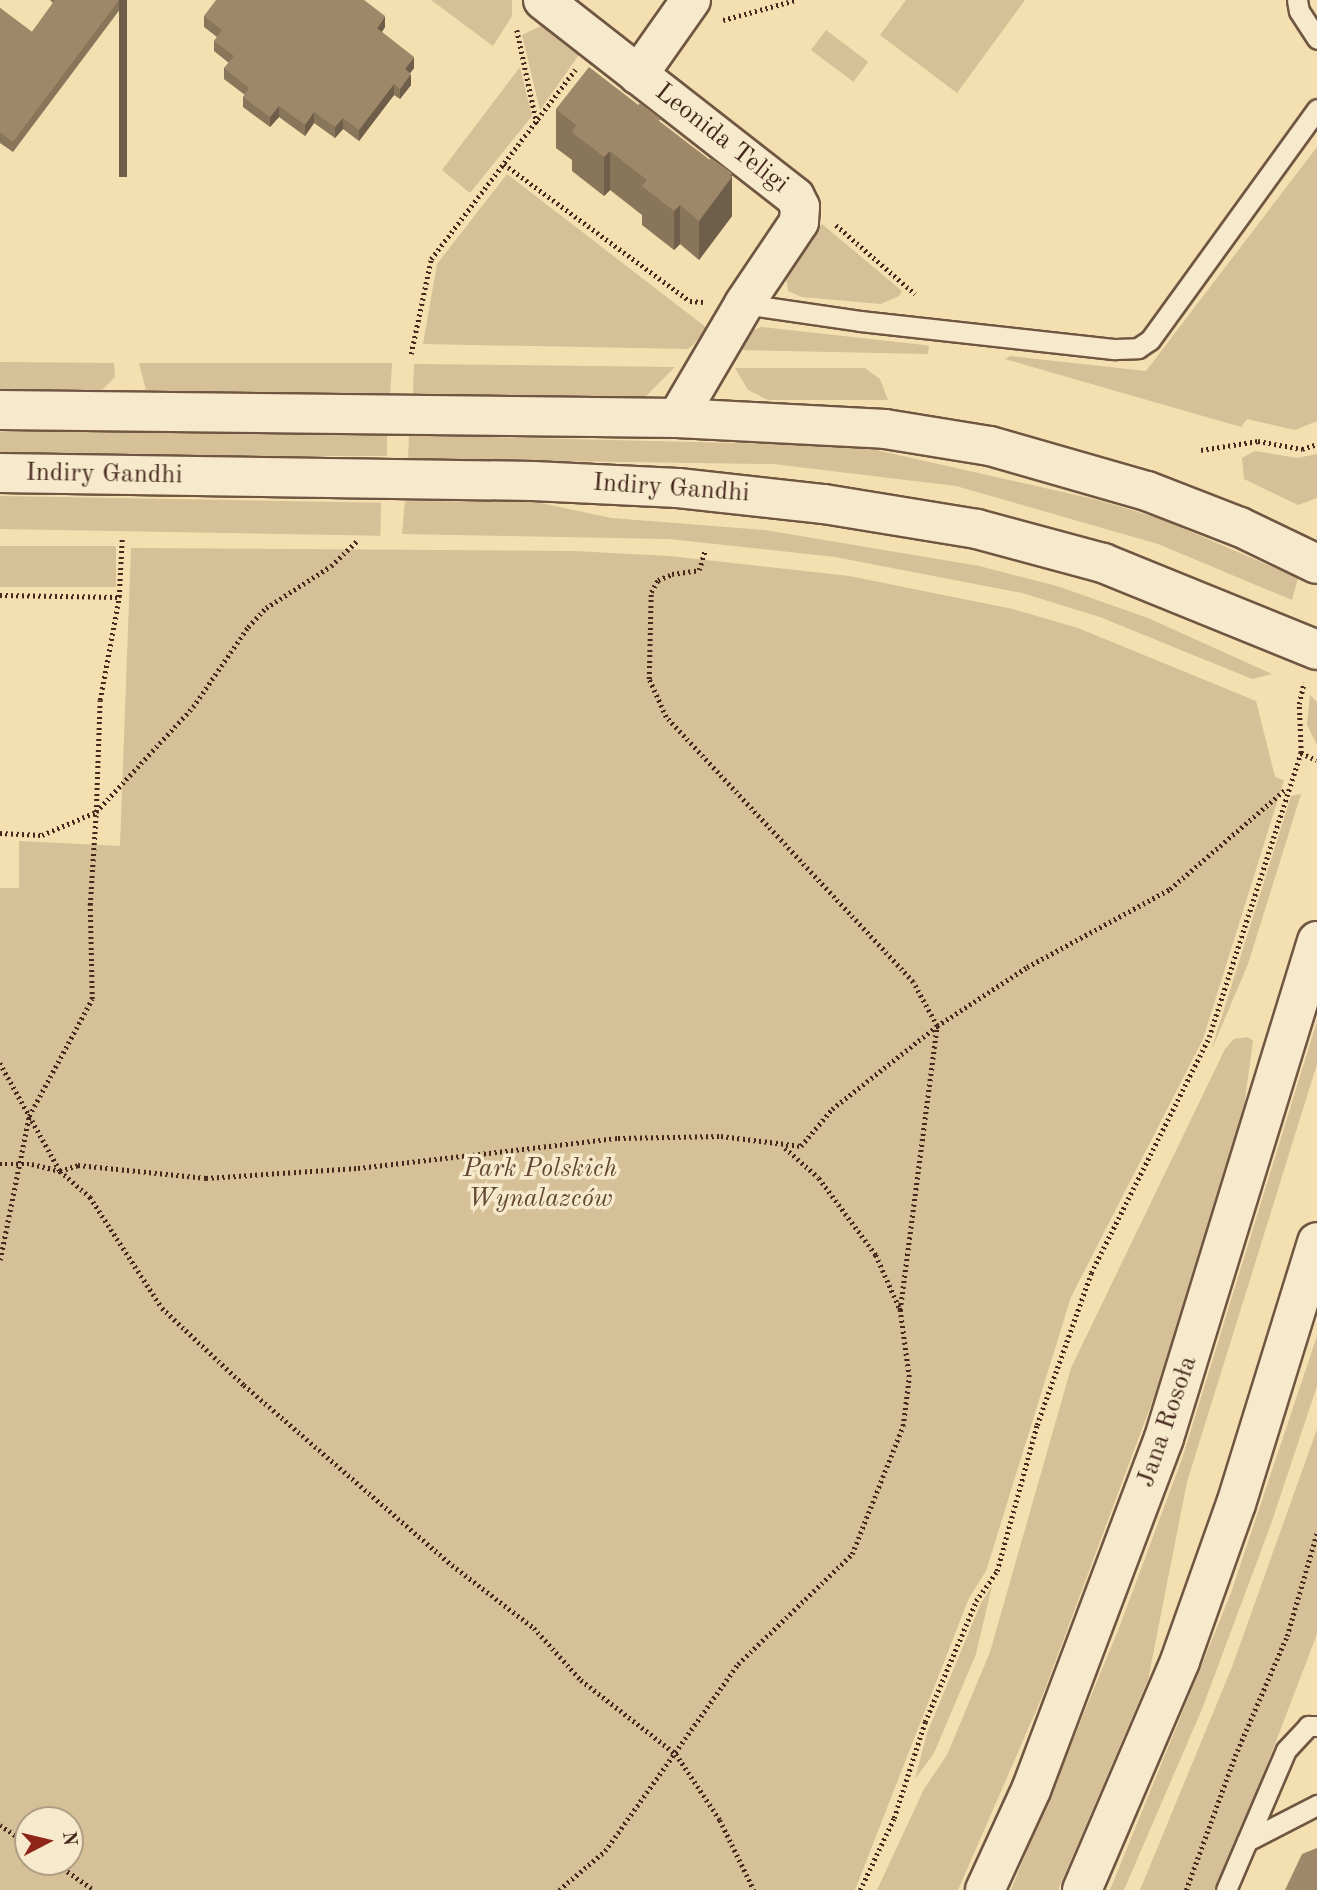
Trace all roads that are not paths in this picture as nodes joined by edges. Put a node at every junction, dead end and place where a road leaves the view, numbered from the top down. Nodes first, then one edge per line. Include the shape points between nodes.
1 (543, 0) edge
2 (1297, 0) edge
3 (680, 14) edge
4 (1317, 39) edge
5 (638, 75) junction
6 (1317, 109) edge
7 (744, 304) junction
8 (0, 411) edge
9 (677, 418) junction
10 (0, 473) edge
11 (1317, 564) edge
12 (1317, 650) edge
13 (1317, 941) edge
14 (1317, 1242) edge
15 (1317, 1726) edge
16 (1317, 1804) edge
17 (1247, 1840) junction
18 (985, 1890) edge
19 (1082, 1890) edge
20 (1226, 1890) edge

1 - 5 street, Leonida Teligi
2 - 4 lane
3 - 5 street
5 - 7 street, Leonida Teligi via 795,197 800,207 799,222
6 - 7 lane via 1150,340 1138,348 860,321
7 - 9 street, Leonida Teligi
8 - 9 street
9 - 11 street via 885,429 990,446 1147,491 1240,527
10 - 12 street, Indiry Gandhi via 534,481 678,488 860,508 977,529 1103,563
13 - 18 street, Jana Rosoła via 1164,1438 1031,1790
14 - 19 street via 1236,1504 1180,1661
15 - 17 lane via 1308,1726 1286,1750
16 - 17 lane
17 - 20 lane

